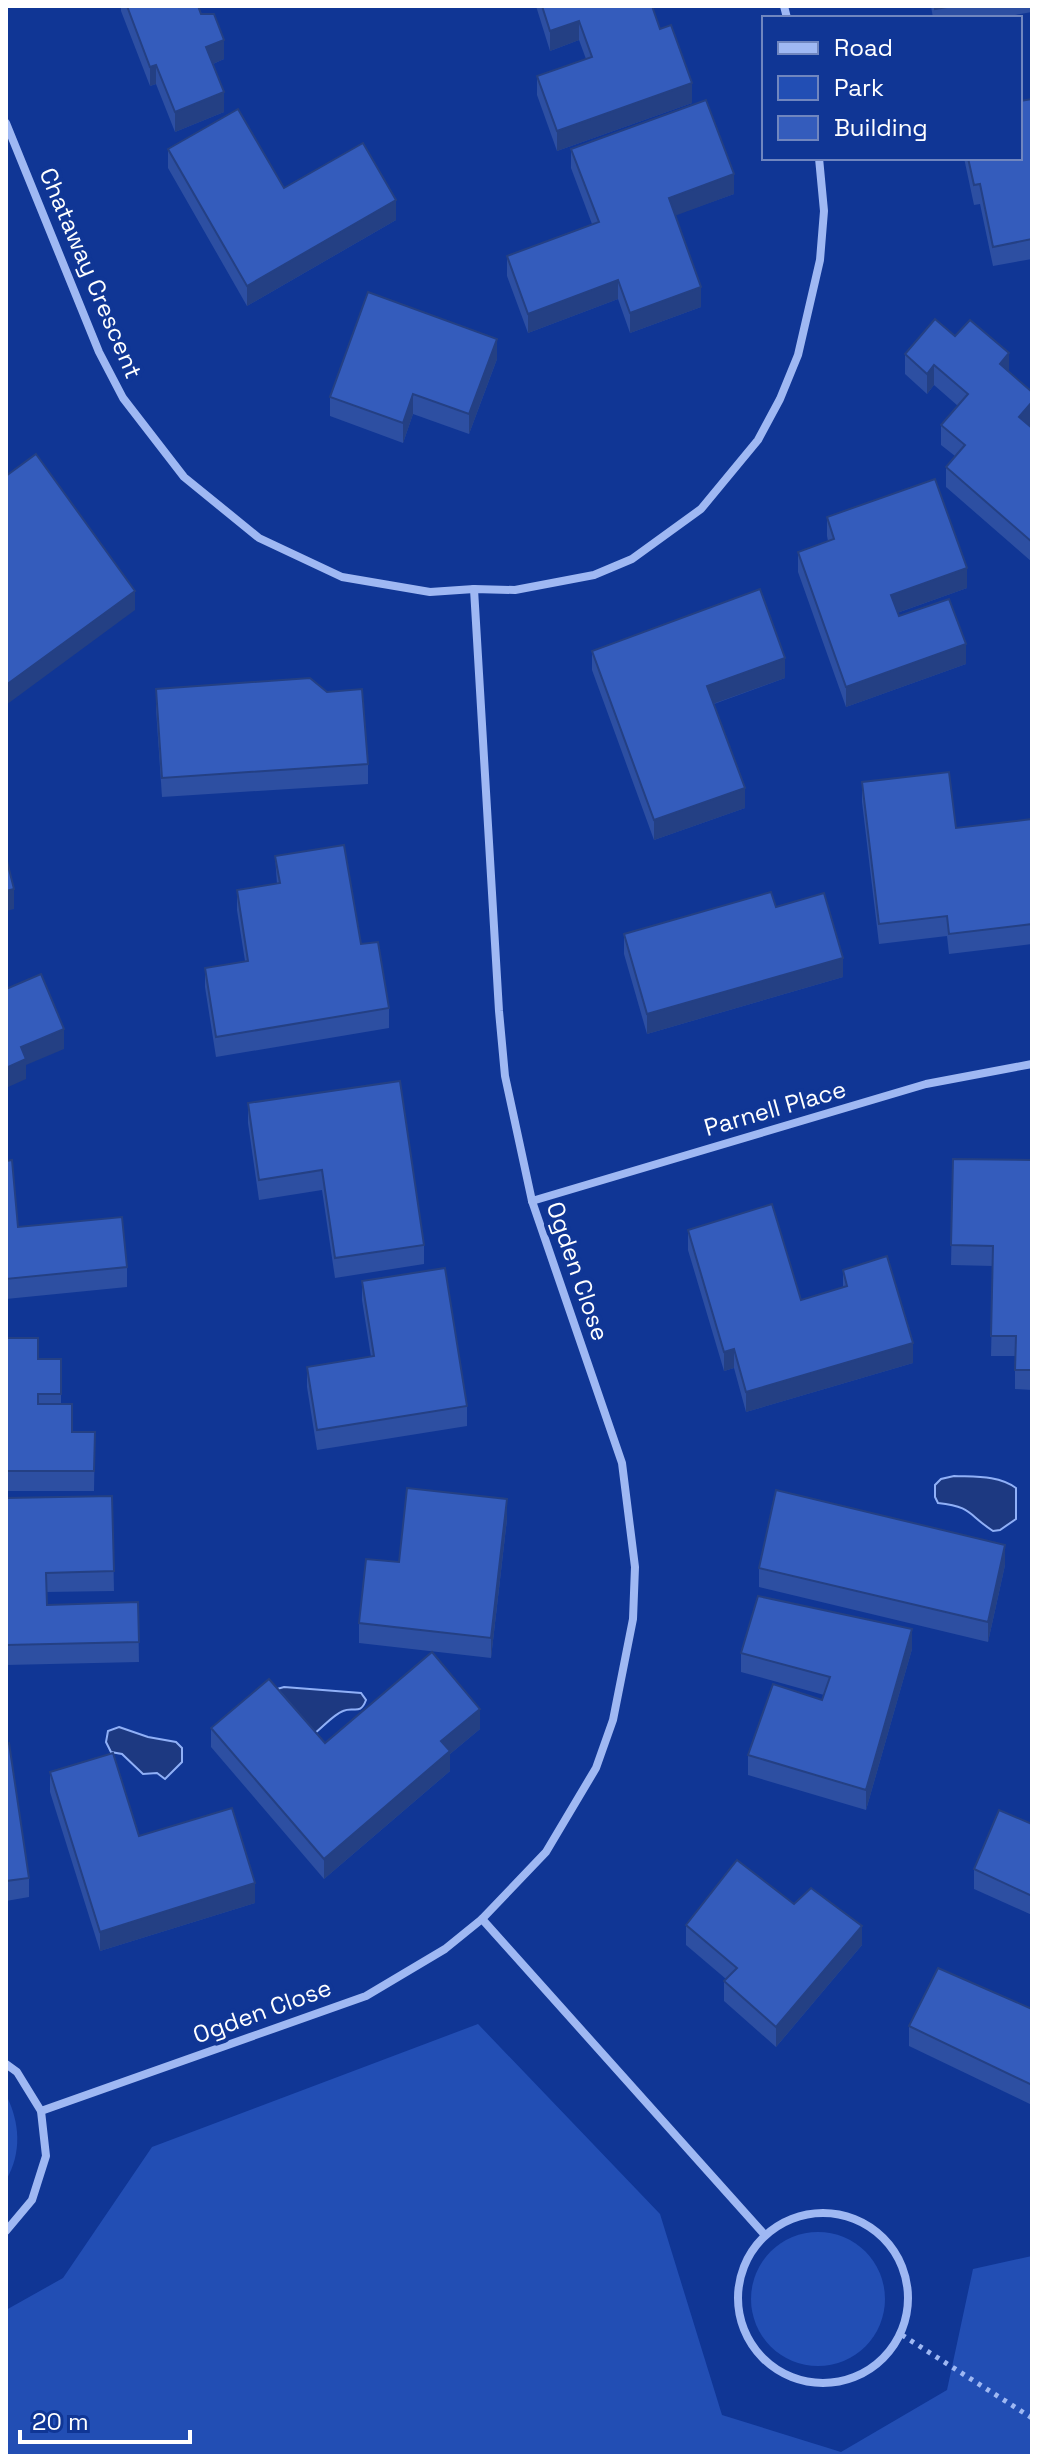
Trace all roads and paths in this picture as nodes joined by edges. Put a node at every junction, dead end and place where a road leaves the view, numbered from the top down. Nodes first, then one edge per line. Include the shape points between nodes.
1 (6, 123) edge
2 (8, 133) edge
3 (819, 160) edge
4 (474, 589) junction
5 (1032, 1064) edge
6 (532, 1201) junction
7 (482, 1919) junction
8 (6, 2064) edge
9 (41, 2111) junction
10 (6, 2231) edge
11 (764, 2234) junction
12 (902, 2335) junction
13 (1032, 2418) edge

1 - 2 street, Chataway Crescent
2 - 4 street, Chataway Crescent via 99,352 123,398 184,477 259,538 342,577 430,592
3 - 4 street, Chataway Crescent via 824,211 820,260 798,355 758,440 701,509 632,559 581,578 515,590
4 - 6 street, Ogden Close via 505,1076
5 - 6 street, Parnell Place via 926,1084
6 - 7 street, Ogden Close via 622,1463 635,1567 633,1619 613,1720 596,1768 546,1852
7 - 9 street, Ogden Close via 445,1949 366,1996
7 - 11 street
8 - 9 street via 17,2072
9 - 10 street via 46,2156 32,2200
11 - 12 street via 794,2217 827,2212 860,2220 887,2240 905,2268 910,2302
11 - 12 street via 745,2262 736,2295 742,2328 759,2357 787,2377 820,2385 853,2380 882,2362
12 - 13 path

